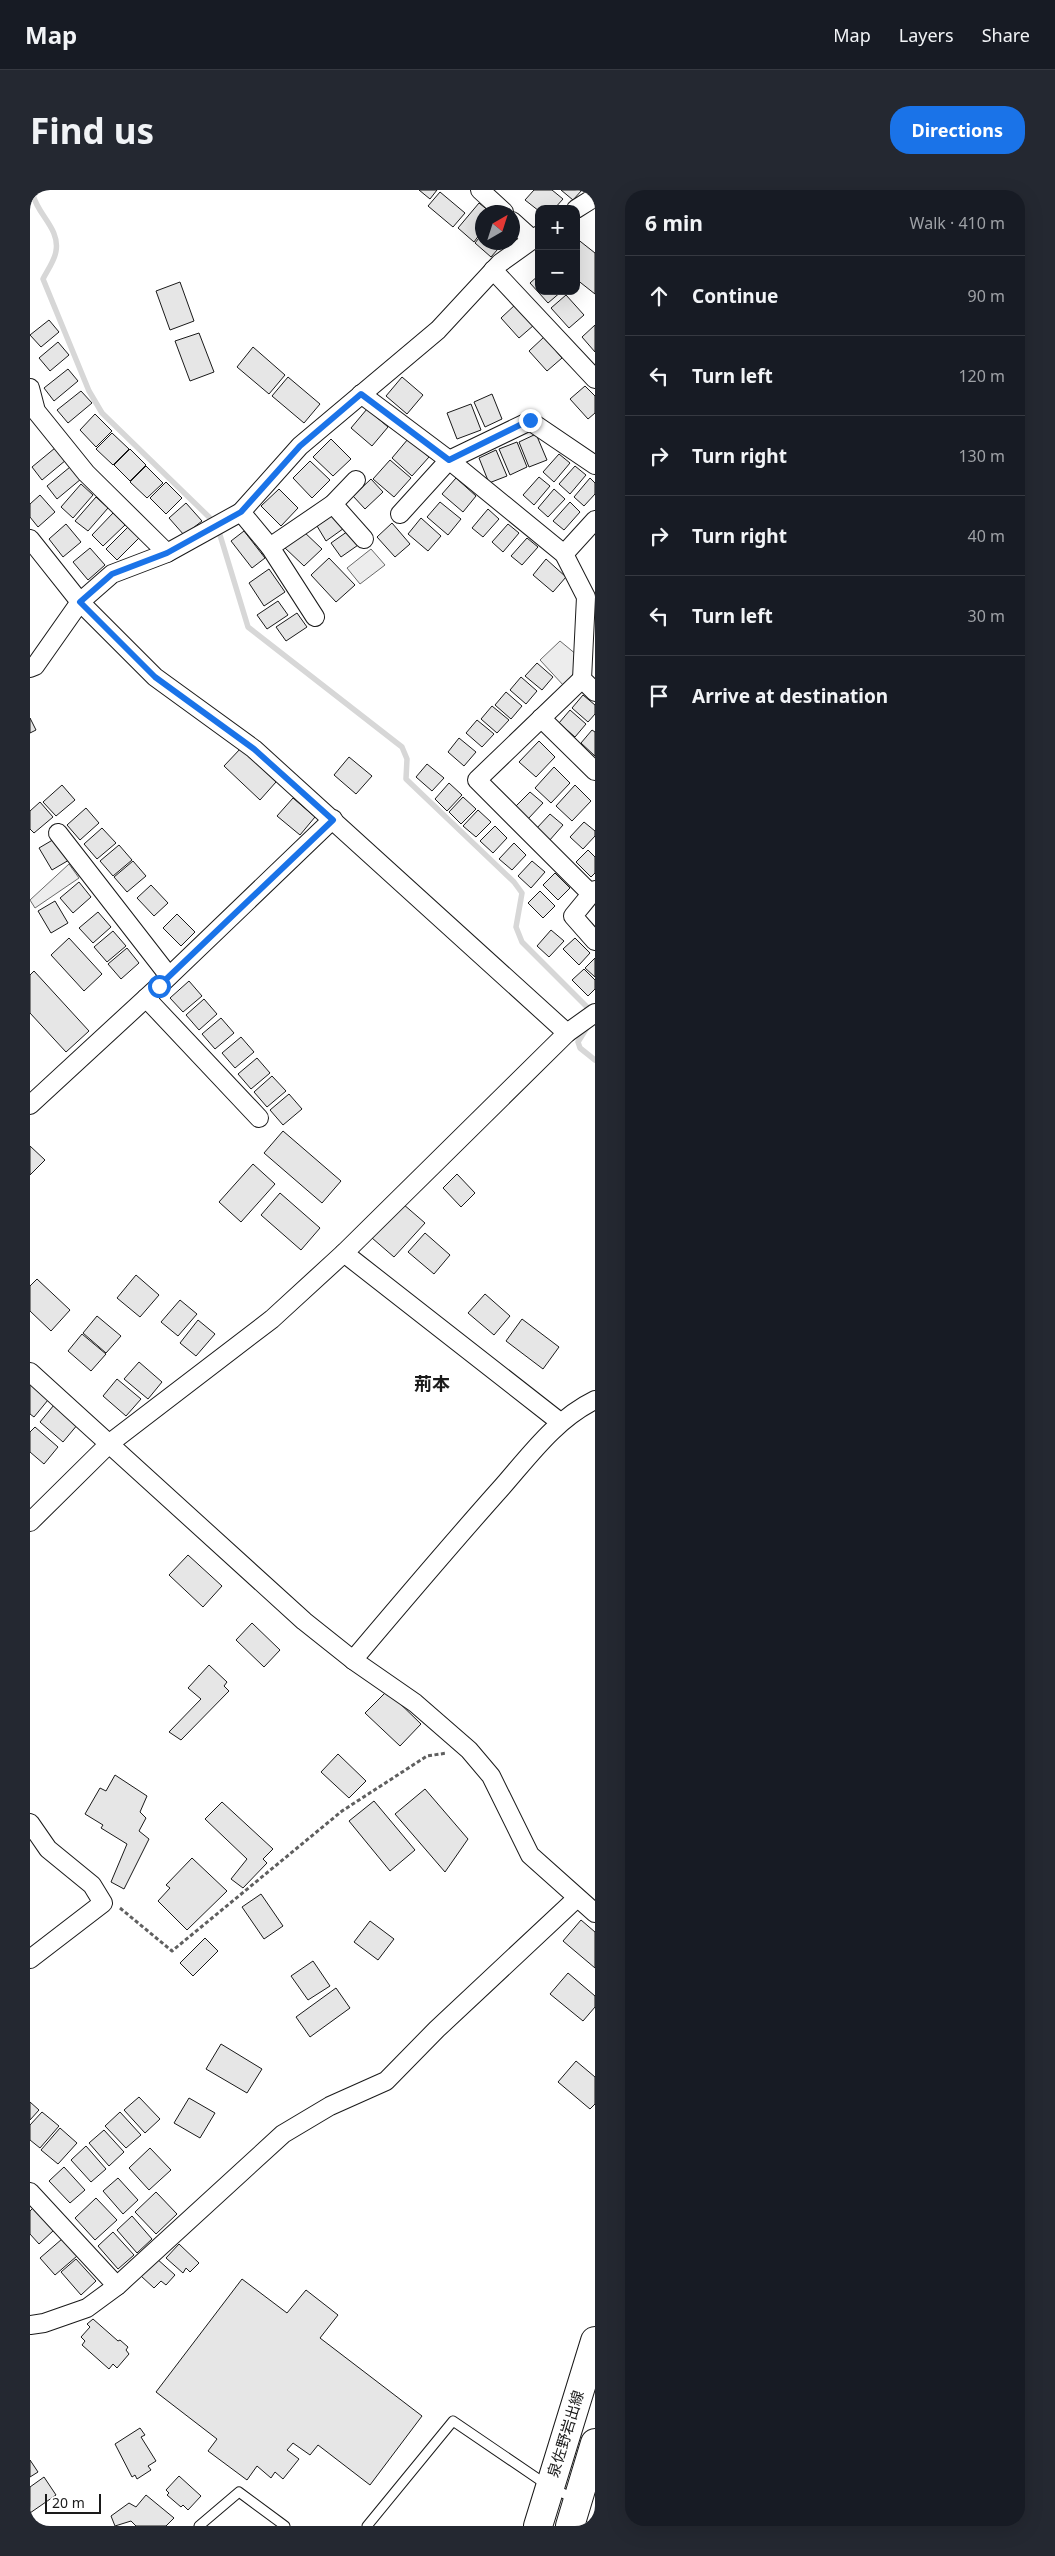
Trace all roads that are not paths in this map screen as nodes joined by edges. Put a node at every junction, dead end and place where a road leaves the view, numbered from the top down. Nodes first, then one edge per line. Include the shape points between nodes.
1 (480, 190) edge
2 (595, 197) edge
3 (496, 205) edge
4 (580, 206) edge
5 (520, 226) edge
6 (535, 236) edge
7 (535, 238) edge
8 (493, 270) junction
9 (595, 379) edge
10 (30, 388) edge
11 (361, 394) junction
12 (449, 460) junction
13 (595, 465) edge
14 (356, 480) dead end
15 (334, 504) junction
16 (241, 512) junction
17 (400, 514) dead end
18 (595, 520) edge
19 (30, 539) edge
20 (364, 539) dead end
21 (270, 547) junction
22 (167, 553) junction
23 (564, 554) junction
24 (80, 602) junction
25 (315, 617) dead end
26 (30, 668) edge
27 (582, 679) junction
28 (595, 692) edge
29 (541, 718) junction
30 (595, 772) edge
31 (333, 820) junction
32 (58, 833) dead end
33 (593, 892) edge
34 (595, 941) edge
35 (169, 976) junction
36 (146, 998) junction
37 (590, 1017) edge
38 (567, 1033) junction
39 (30, 1105) edge
40 (259, 1118) dead end
41 (344, 1253) junction
42 (30, 1372) edge
43 (595, 1400) edge
44 (560, 1422) junction
45 (110, 1443) junction
46 (30, 1522) edge
47 (353, 1660) junction
48 (30, 1823) edge
49 (577, 1898) junction
50 (595, 1913) edge
51 (30, 1959) edge
52 (30, 2192) edge
53 (117, 2286) junction
54 (30, 2326) edge
55 (595, 2342) edge
56 (595, 2444) edge
57 (550, 2488) junction
58 (578, 2500) junction
59 (199, 2526) edge
60 (285, 2526) edge
61 (367, 2526) edge
62 (538, 2526) edge
63 (570, 2526) edge

1 - 3 street
2 - 4 street
5 - 6 street
7 - 8 street
8 - 9 street
8 - 11 street via 438,330
10 - 22 street via 36,411 86,473
11 - 12 street
11 - 16 street via 300,446
12 - 13 street via 530,420
12 - 17 street
12 - 23 street
14 - 15 street
15 - 20 street
15 - 21 street
16 - 21 street
16 - 22 street
18 - 23 street
19 - 24 street
21 - 25 street
22 - 24 street via 112,574
23 - 27 street via 586,597
24 - 26 street via 36,666
24 - 31 street via 155,677 254,749
27 - 28 street
27 - 29 street
29 - 30 street
29 - 33 street via 477,780
31 - 35 street
31 - 38 street
32 - 35 street
33 - 34 street via 573,916
35 - 36 street
36 - 39 street
36 - 40 street
37 - 38 street
38 - 41 street
41 - 44 street
41 - 45 street via 272,1318
42 - 45 street
43 - 44 street
44 - 47 street
45 - 46 street
45 - 47 street via 304,1622
47 - 49 street via 415,1703 469,1750 491,1776 530,1855
48 - 51 street via 48,1849 92,1885 102,1903
49 - 50 street
49 - 53 street via 386,2081 330,2106 283,2134
52 - 53 street
53 - 54 street via 87,2308
55 - 57 main road, 泉佐野岩出線
56 - 58 main road, 泉佐野岩出線
57 - 58 lane
57 - 61 lane via 453,2420
57 - 62 main road, 泉佐野岩出線
58 - 63 main road, 泉佐野岩出線
59 - 60 lane via 239,2492

